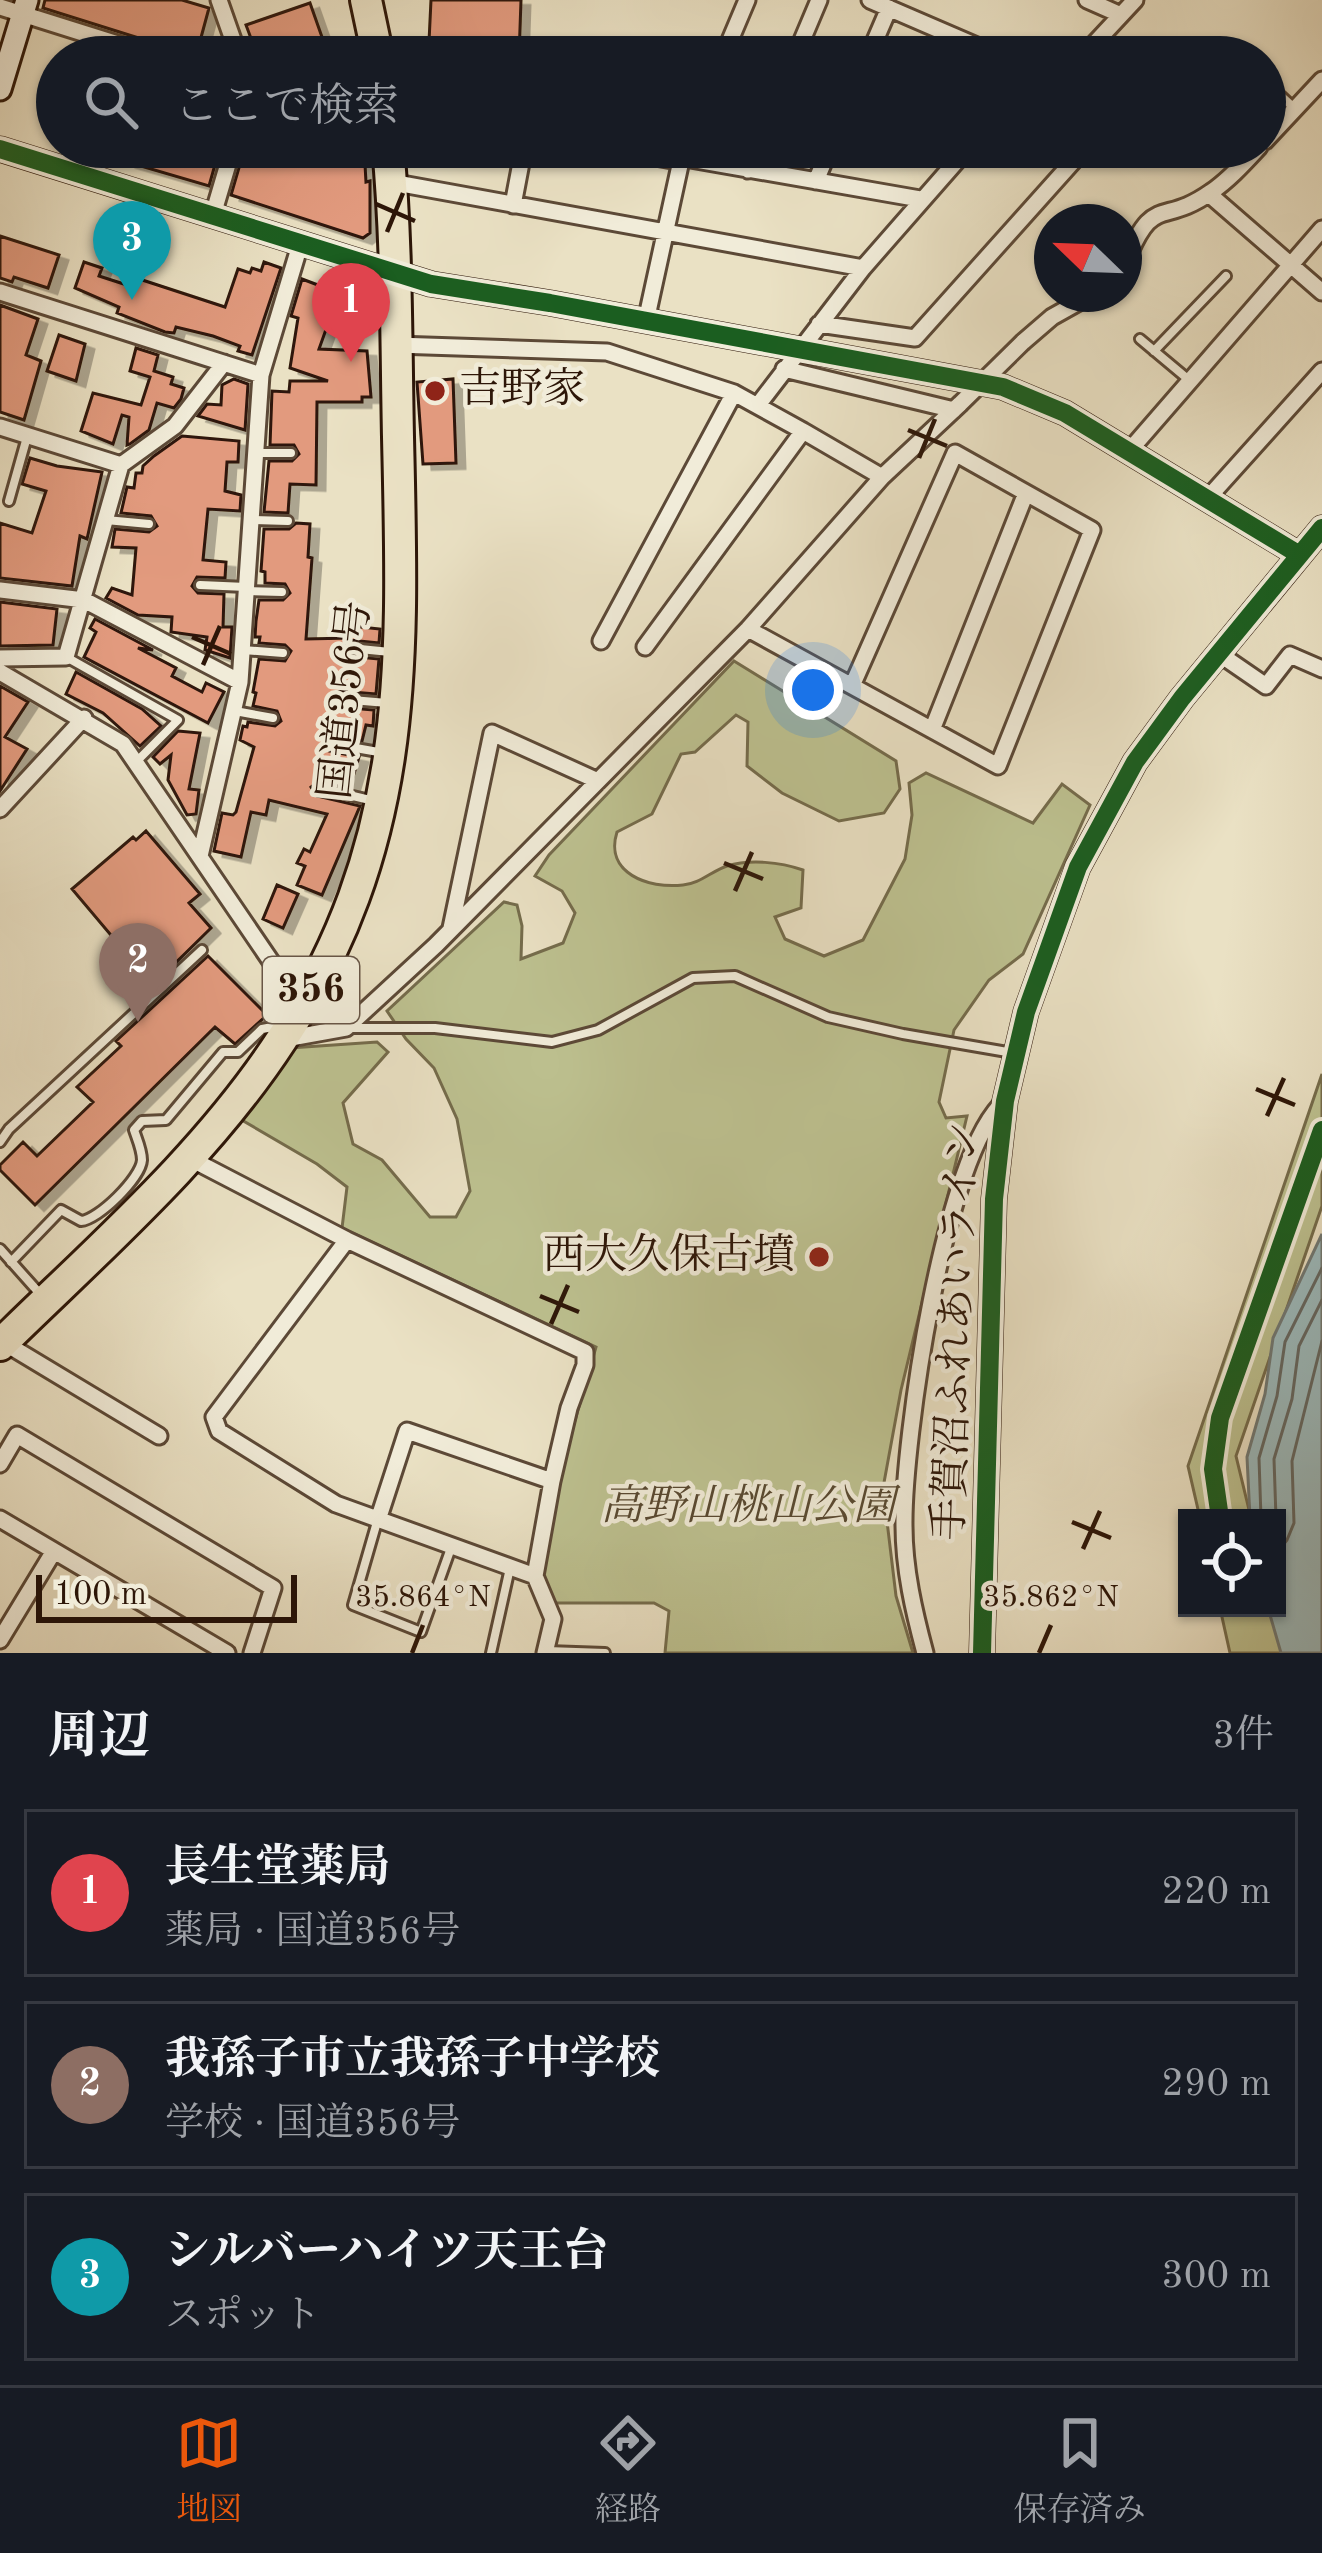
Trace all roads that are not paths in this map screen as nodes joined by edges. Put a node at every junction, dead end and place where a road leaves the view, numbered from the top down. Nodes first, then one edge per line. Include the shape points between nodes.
1 (219, 0) edge
2 (366, 0) edge
3 (747, 0) edge
4 (819, 0) edge
5 (870, 0) edge
6 (1087, 0) edge
7 (1135, 0) edge
8 (0, 7) edge
9 (25, 7) edge
10 (889, 8) junction
11 (1121, 15) junction
12 (103, 36) edge
13 (232, 36) edge
14 (374, 36) edge
15 (732, 36) edge
16 (804, 36) edge
17 (877, 36) edge
18 (954, 36) edge
19 (1102, 36) edge
20 (1322, 80) edge
21 (0, 89) edge
22 (1286, 101) edge
23 (1295, 109) junction
24 (1286, 119) edge
25 (0, 149) edge
26 (36, 161) edge
27 (58, 168) edge
28 (227, 168) edge
29 (390, 168) edge
30 (520, 168) edge
31 (677, 168) edge
32 (739, 168) edge
33 (821, 168) edge
34 (949, 168) edge
35 (1066, 168) edge
36 (1237, 168) edge
37 (748, 170) joint
38 (815, 181) junction
39 (391, 182) junction
40 (1209, 194) junction
41 (920, 199) junction
42 (514, 205) junction
43 (212, 218) junction
44 (1142, 225) edge
45 (1322, 229) edge
46 (664, 232) junction
47 (300, 245) junction
48 (1291, 265) junction
49 (863, 268) junction
50 (392, 274) junction
51 (1226, 276) dead end
52 (0, 292) edge
53 (1322, 292) edge
54 (1060, 312) edge
55 (646, 321) junction
56 (819, 323) junction
57 (1140, 339) dead end
58 (396, 345) junction
59 (799, 349) junction
60 (1154, 351) junction
61 (224, 363) junction
62 (784, 369) junction
63 (1322, 371) edge
64 (261, 375) junction
65 (1190, 381) junction
66 (734, 393) junction
67 (758, 405) junction
68 (957, 407) junction
69 (0, 427) edge
70 (803, 431) junction
71 (27, 435) junction
72 (1130, 450) junction
73 (255, 452) junction
74 (292, 452) dead end
75 (121, 465) junction
76 (882, 477) junction
77 (1026, 493) junction
78 (1208, 498) junction
79 (9, 501) dead end
80 (106, 520) junction
81 (251, 520) junction
82 (288, 521) dead end
83 (149, 524) dead end
84 (1322, 530) edge
85 (1298, 554) junction
86 (200, 585) dead end
87 (246, 589) junction
88 (0, 590) edge
89 (283, 592) dead end
90 (84, 600) junction
91 (748, 629) junction
92 (601, 641) dead end
93 (645, 647) dead end
94 (350, 648) dead end
95 (242, 650) junction
96 (401, 652) junction
97 (283, 653) dead end
98 (1218, 653) junction
99 (67, 657) junction
100 (0, 658) edge
101 (1322, 669) edge
102 (0, 672) edge
103 (240, 682) junction
104 (851, 686) junction
105 (340, 699) dead end
106 (398, 704) junction
107 (233, 711) junction
108 (84, 718) junction
109 (274, 718) dead end
110 (932, 730) junction
111 (333, 744) dead end
112 (392, 754) junction
113 (137, 760) junction
114 (598, 782) junction
115 (319, 788) dead end
116 (383, 803) junction
117 (0, 809) edge
118 (200, 856) junction
119 (451, 931) junction
120 (202, 950) dead end
121 (292, 1023) junction
122 (346, 1028) junction
123 (1016, 1054) junction
124 (1004, 1101) junction
125 (0, 1142) edge
126 (191, 1159) junction
127 (347, 1240) junction
128 (0, 1249) edge
129 (11, 1262) junction
130 (46, 1300) junction
131 (2, 1343) edge
132 (159, 1436) dead end
133 (0, 1464) edge
134 (552, 1481) junction
135 (0, 1519) edge
136 (377, 1520) junction
137 (451, 1547) junction
138 (54, 1551) junction
139 (510, 1568) junction
140 (536, 1576) junction
141 (0, 1640) edge
142 (546, 1652) edge
143 (227, 1653) edge
144 (252, 1653) edge
145 (491, 1653) edge
146 (605, 1653) edge
147 (925, 1653) edge
148 (982, 1653) edge

1 - 13 street
2 - 14 highway
3 - 15 street
4 - 16 street
5 - 10 street
6 - 11 street
7 - 11 street
8 - 9 street
9 - 12 street
9 - 21 street
10 - 17 street
10 - 18 street
11 - 19 street
20 - 23 street
22 - 23 lane
23 - 24 street
25 - 26 street
27 - 43 street
28 - 43 street
29 - 39 highway, 国道356号 / 356
30 - 42 street
31 - 46 street
32 - 37 street
33 - 38 street
34 - 41 street
35 - 56 street via 915,338
36 - 40 street
37 - 38 street
38 - 41 street
39 - 42 street
39 - 50 highway, 国道356号 / 356
40 - 44 street
40 - 48 street
41 - 49 street
42 - 46 street
43 - 47 street
45 - 48 street
46 - 49 street
46 - 55 street
47 - 50 street
47 - 64 street
48 - 53 street
48 - 65 street
49 - 56 street
50 - 55 street
50 - 58 highway, 国道356号 / 356
51 - 60 lane
52 - 61 street
54 - 68 street, bridge
55 - 59 street
56 - 59 street
57 - 60 lane
58 - 66 street via 607,352
58 - 96 highway, 国道356号 / 356
59 - 62 street
59 - 72 street via 1003,387
60 - 65 lane
61 - 64 street
61 - 75 street via 175,427
62 - 67 street
62 - 68 street
63 - 78 street
64 - 73 street
65 - 72 street
66 - 67 street
66 - 92 street
67 - 70 street
68 - 76 street
69 - 71 street
70 - 76 street
70 - 93 street
71 - 75 street
71 - 79 lane
72 - 78 street
73 - 74 lane
73 - 81 street
75 - 80 street
76 - 91 street
77 - 104 street via 956,453
77 - 110 street
77 - 110 street via 1092,530 998,766
78 - 85 street
80 - 83 lane
80 - 90 street
81 - 82 lane
81 - 87 street
84 - 85 street, 手賀沼ふれあいライン
85 - 98 street, 手賀沼ふれあいライン
86 - 87 lane
87 - 89 lane
87 - 95 street
88 - 90 street
90 - 99 street
90 - 103 street
91 - 104 street
91 - 114 street
94 - 96 lane
95 - 97 lane
95 - 103 street
96 - 106 highway, 国道356号 / 356
98 - 101 street via 1266,686 1290,655
98 - 123 street, 手賀沼ふれあいライン via 1136,762 1078,867
99 - 100 street
99 - 113 lane via 178,720
102 - 108 street
103 - 107 street
104 - 110 street
105 - 106 lane
106 - 112 highway, 国道356号 / 356
107 - 109 lane
107 - 118 street
108 - 113 street
108 - 117 street
111 - 112 lane
112 - 116 highway, 国道356号 / 356
113 - 118 street
114 - 119 street
114 - 119 street via 492,733
115 - 116 lane
116 - 121 highway, 国道356号 / 356 via 347,914
118 - 121 street
119 - 122 street
120 - 125 lane
121 - 122 street
121 - 126 highway, 国道356号 / 356
121 - 129 lane via 262,1029 238,1052 223,1052 166,1120 142,1121 134,1130 139,1171 96,1217 81,1221 61,1210
122 - 123 lane via 435,1028 552,1042 598,1030 693,979 735,976 828,1017
123 - 124 street, 手賀沼ふれあいライン
124 - 147 street via 959,1186 909,1436 904,1530
124 - 148 street, 手賀沼ふれあいライン via 992,1240
126 - 127 street
126 - 130 highway, 国道356号 / 356
127 - 134 street via 585,1352
127 - 136 street via 214,1417 219,1432
128 - 129 lane
129 - 130 lane
130 - 131 highway, 国道356号 / 356
131 - 132 street
133 - 144 street via 17,1436 273,1588
134 - 136 street via 407,1431
134 - 140 street
135 - 138 street
136 - 137 street
136 - 137 lane via 353,1605 421,1632
137 - 139 street
138 - 141 street
138 - 143 street
139 - 140 street
139 - 145 lane
140 - 142 street via 553,1619
142 - 146 lane

